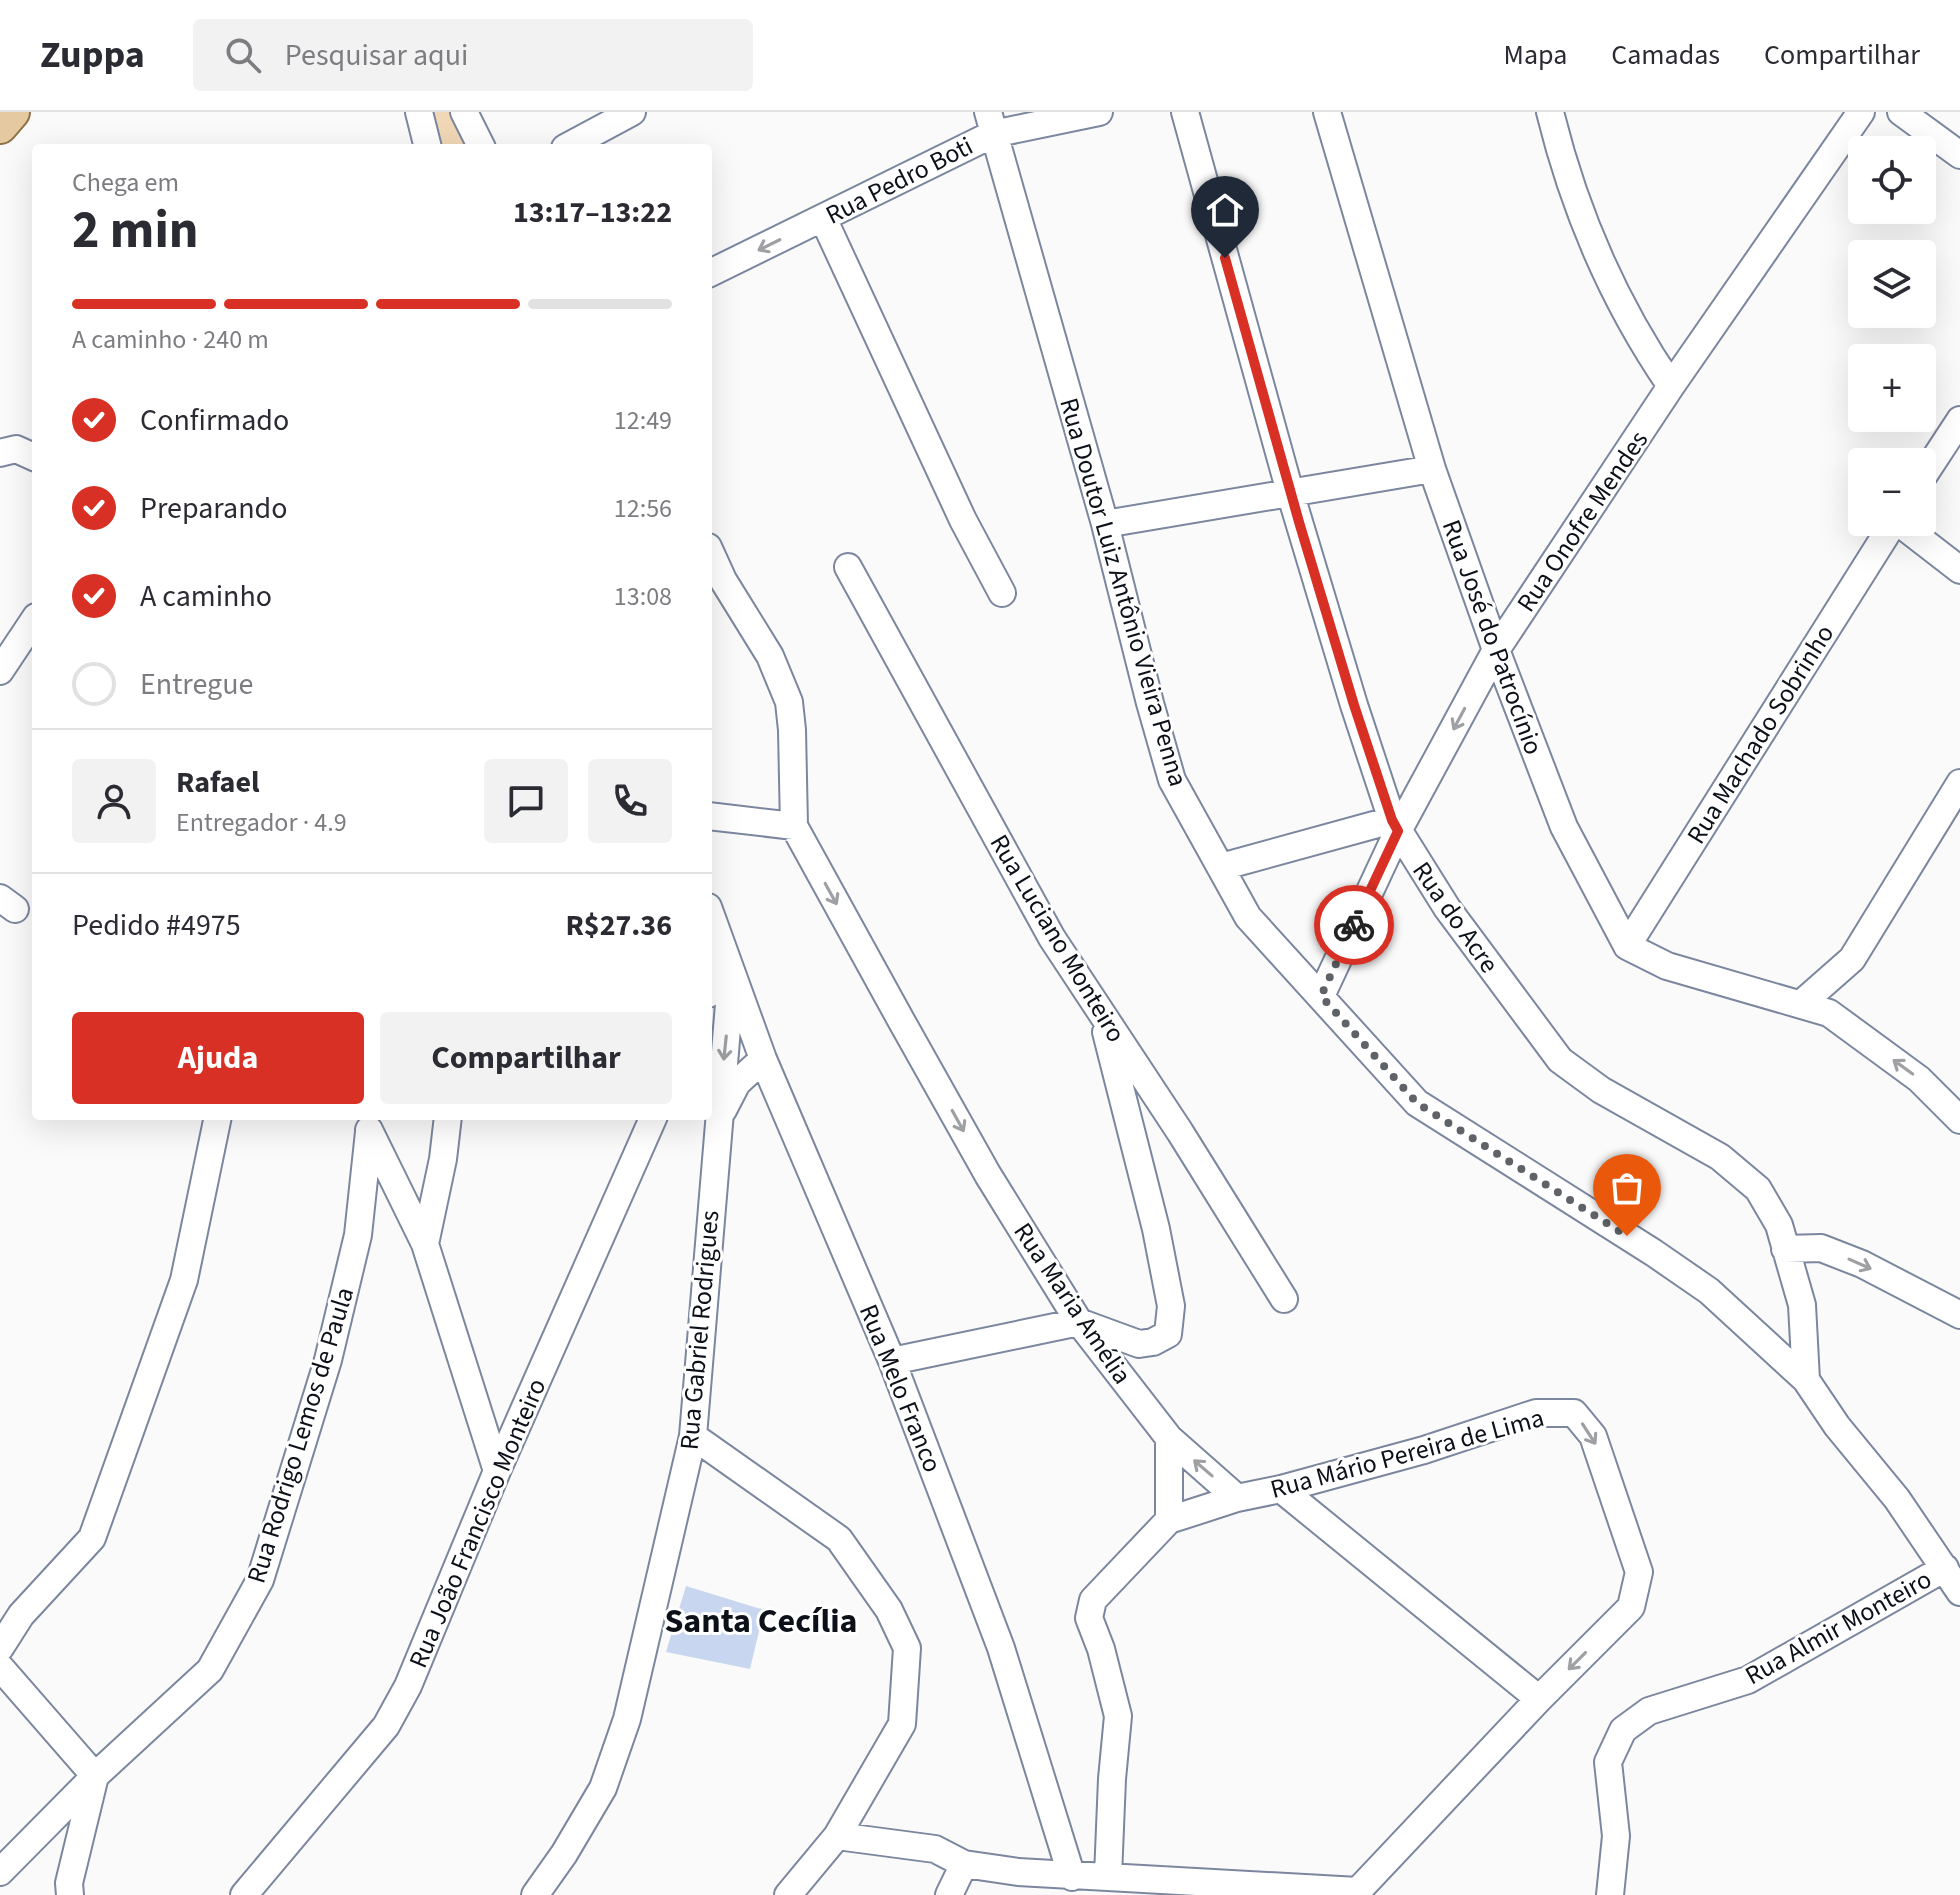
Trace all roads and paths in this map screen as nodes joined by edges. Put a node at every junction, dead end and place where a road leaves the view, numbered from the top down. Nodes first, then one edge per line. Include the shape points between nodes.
1 (12, 112) edge
2 (419, 112) edge
3 (464, 112) edge
4 (632, 112) edge
5 (1099, 112) edge
6 (1185, 112) edge
7 (1327, 112) edge
8 (1550, 112) edge
9 (1861, 112) edge
10 (1901, 112) edge
11 (991, 123) edge
12 (0, 126) edge
13 (427, 144) edge
14 (480, 144) edge
15 (572, 144) edge
16 (1960, 155) edge
17 (823, 218) junction
18 (712, 272) edge
19 (1671, 386) junction
20 (1960, 420) edge
21 (0, 453) edge
22 (32, 456) edge
23 (1936, 457) edge
24 (1432, 469) junction
25 (1290, 492) junction
26 (1105, 524) junction
27 (1887, 536) edge
28 (1915, 536) edge
29 (712, 556) edge
30 (848, 567) dead end
31 (1960, 570) edge
32 (1002, 593) dead end
33 (32, 623) edge
34 (1496, 650) junction
35 (0, 671) edge
36 (1960, 783) edge
37 (712, 816) edge
38 (794, 826) junction
39 (1395, 826) junction
40 (1221, 867) junction
41 (712, 919) edge
42 (1627, 946) junction
43 (1852, 959) junction
44 (728, 965) junction
45 (712, 988) edge
46 (1321, 996) junction
47 (1802, 1003) junction
48 (1829, 1013) junction
49 (1102, 1014) junction
50 (763, 1059) junction
51 (217, 1120) edge
52 (448, 1120) edge
53 (652, 1120) edge
54 (1960, 1120) edge
55 (718, 1121) junction
56 (365, 1124) edge
57 (425, 1244) junction
58 (1785, 1249) junction
59 (1284, 1299) dead end
60 (1960, 1315) edge
61 (1079, 1322) junction
62 (892, 1361) junction
63 (1806, 1380) junction
64 (693, 1436) junction
65 (1169, 1438) junction
66 (497, 1471) junction
67 (1281, 1489) junction
68 (1237, 1498) junction
69 (1169, 1520) junction
70 (1945, 1568) junction
71 (1960, 1592) edge
72 (0, 1648) edge
73 (0, 1667) edge
74 (1539, 1699) junction
75 (95, 1776) junction
76 (837, 1836) junction
77 (964, 1864) junction
78 (0, 1872) edge
79 (1108, 1876) junction
80 (1072, 1877) junction
81 (1356, 1893) edge
82 (70, 1895) edge
83 (244, 1895) edge
84 (535, 1895) edge
85 (788, 1895) edge
86 (949, 1895) edge
87 (1610, 1895) edge

1 - 12 main road
2 - 13 street
3 - 14 street
4 - 15 street
5 - 11 street, Rua Pedro Boti
6 - 25 street, Rua do Acre
7 - 24 street, Rua José do Patrocínio
8 - 19 street via 1605,274
9 - 19 street, Rua Onofre Mendes
10 - 16 street
11 - 17 street, Rua Pedro Boti
11 - 26 street, Rua Doutor Luiz Antônio Vieira Penna
17 -> 18 street, Rua Pedro Boti
17 - 32 street
19 - 34 street, Rua Onofre Mendes
20 - 23 street
21 - 22 street via 16,449
24 - 25 street
24 - 34 street, Rua José do Patrocínio
25 - 26 street
25 - 39 street, Rua do Acre
26 - 40 street, Rua Doutor Luiz Antônio Vieira Penna via 1172,780
27 - 42 street, Rua Machado Sobrinho
28 - 31 street
29 - 38 street via 770,656 789,702
30 - 49 street, Rua Luciano Monteiro via 1052,938
33 - 35 street
34 -> 39 street, Rua Onofre Mendes
34 - 42 street, Rua José do Patrocínio via 1564,827
36 - 43 street
37 - 38 street
38 -> 61 street, Rua Maria Amélia via 988,1175
39 - 40 street
39 - 46 street, Rua Onofre Mendes
39 - 58 street, Rua do Acre via 1447,908 1560,1060 1601,1090 1720,1157 1758,1189 1779,1225
40 - 46 street, Rua Doutor Luiz Antônio Vieira Penna via 1248,917
41 - 44 street, Rua Melo Franco
42 - 47 street via 1667,966
43 - 47 street
43 - 48 street via 1844,989
44 - 45 street
44 - 50 street, Rua Melo Franco
44 -> 55 street, Rua Gabriel Rodrigues
46 - 63 street, Rua Doutor Luiz Antônio Vieira Penna via 1417,1103 1709,1291
47 - 48 street
54 -> 48 street via 1919,1079
49 - 59 street, Rua Luciano Monteiro
49 - 61 street via 1171,1306 1168,1334 1153,1342 1139,1344
50 - 55 street via 737,1083
50 - 62 street, Rua Melo Franco
51 - 72 street via 184,1280 92,1538 21,1615
52 - 57 street
53 - 66 street, Rua João Francisco Monteiro
55 - 64 street, Rua Gabriel Rodrigues
56 - 57 street
56 - 75 street, Rua Rodrigo Lemos de Paula via 358,1235 328,1360 260,1580 210,1670
57 - 66 street
58 -> 60 street via 1821,1248
58 - 63 street, Rua do Acre via 1802,1305
61 - 62 street
61 - 65 street, Rua Maria Amélia
62 - 80 street, Rua Melo Franco via 1001,1648
63 - 70 street, Rua Doutor Luiz Antônio Vieira Penna
64 - 76 street via 839,1539 889,1610 907,1648 902,1724
64 - 84 street, Rua Gabriel Rodrigues via 627,1719 603,1788
68 -> 65 street, Rua Mário Pereira de Lima
65 - 69 street
66 - 83 street, Rua João Francisco Monteiro via 408,1686 386,1726
67 - 68 street, Rua Mário Pereira de Lima
67 - 74 street
67 -> 74 street, Rua Mário Pereira de Lima via 1536,1413 1574,1413 1593,1436 1639,1572 1631,1607
68 - 69 street, Rua Mário Pereira de Lima
69 - 79 street via 1093,1600 1089,1618 1118,1716
70 - 71 street, Rua Doutor Luiz Antônio Vieira Penna
70 - 87 street, Rua Almir Monteiro via 1748,1680 1649,1711 1623,1730 1608,1762 1616,1836
73 - 75 street
74 - 81 street
75 - 78 street, Rua Rodrigo Lemos de Paula
75 - 82 street
76 - 77 street via 935,1849
76 - 85 street
77 - 80 street
77 - 86 street
79 - 80 street
79 - 81 street

